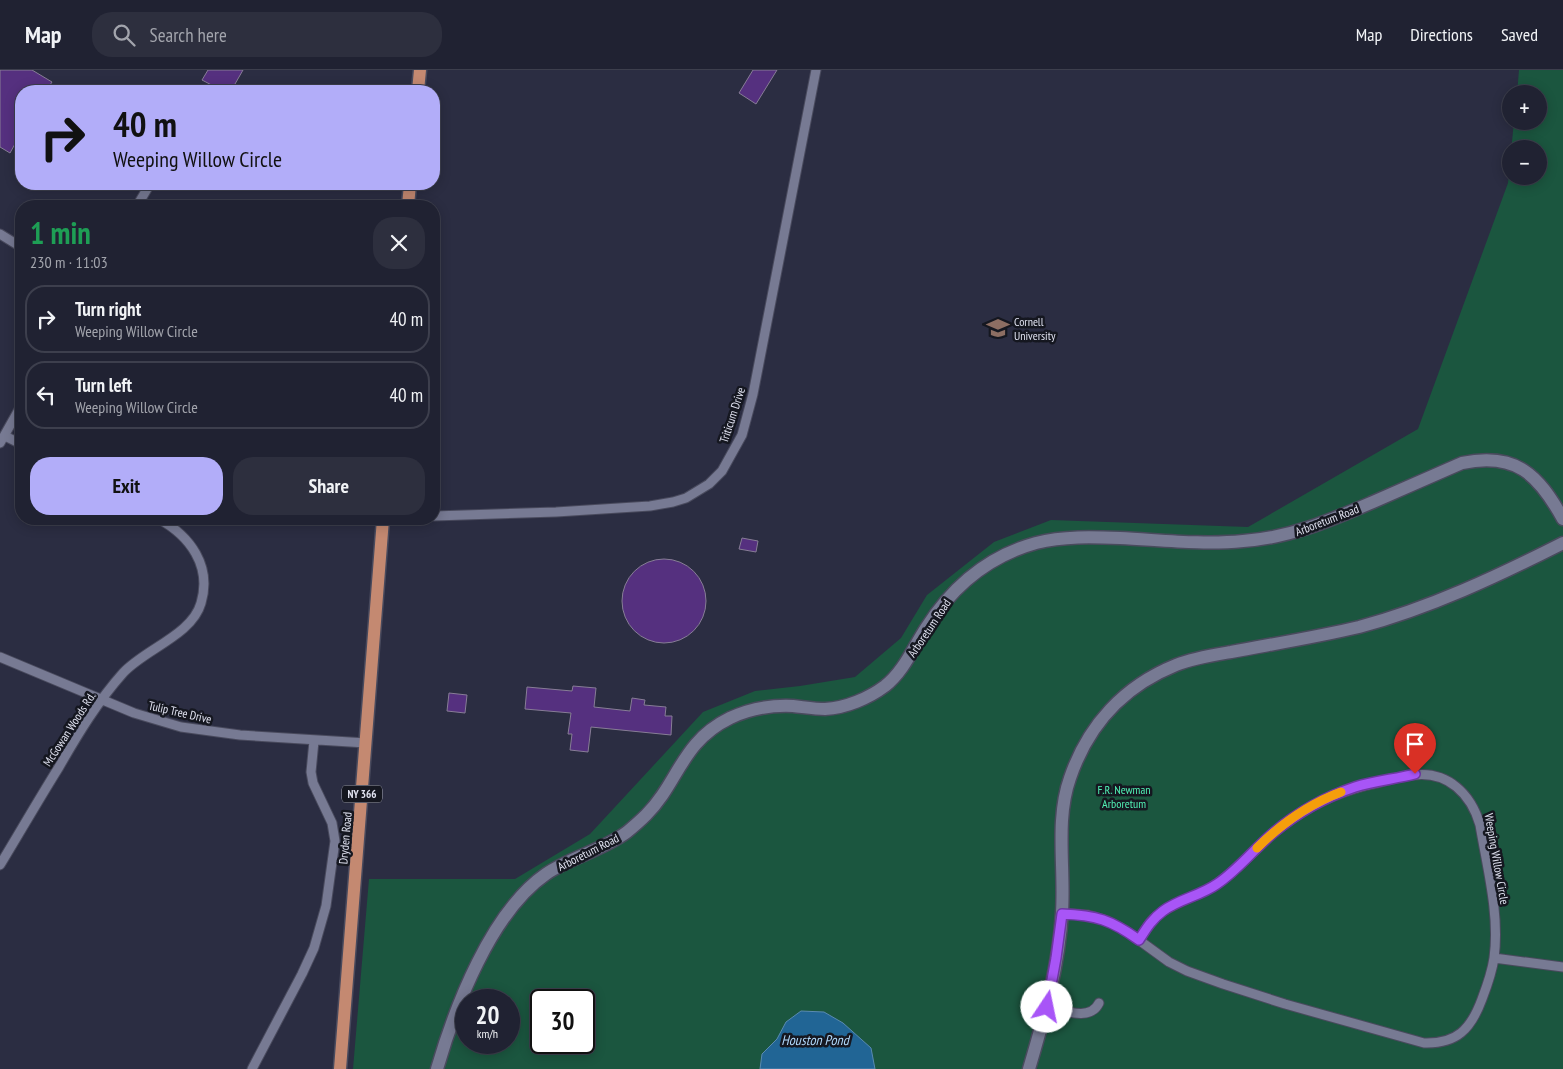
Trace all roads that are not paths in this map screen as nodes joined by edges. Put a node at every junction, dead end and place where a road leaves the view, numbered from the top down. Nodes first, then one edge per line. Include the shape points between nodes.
1 (420, 70) edge
2 (816, 70) edge
3 (419, 85) edge
4 (0, 234) edge
5 (15, 243) edge
6 (15, 416) edge
7 (2, 439) edge
8 (15, 442) edge
9 (440, 516) edge
10 (1563, 519) edge
11 (169, 525) edge
12 (383, 525) edge
13 (1563, 543) edge
14 (0, 657) edge
15 (103, 700) junction
16 (314, 741) junction
17 (366, 743) junction
18 (0, 864) edge
19 (1062, 914) junction
20 (1139, 940) junction
21 (1494, 958) junction
22 (1563, 967) edge
23 (1099, 1003) dead end
24 (1047, 1007) junction
25 (252, 1069) edge
26 (340, 1069) edge
27 (437, 1069) edge
28 (1029, 1069) edge

1 - 3 main road
2 - 9 lane, Triticum Drive via 753,394 742,435 722,471 697,493 661,505
4 - 5 lane
6 - 7 lane
7 - 8 lane
10 - 27 street, Arboretum Road via 1537,480 1523,470 1494,460 1478,460 1462,463 1327,522 1271,538 1213,542 1085,537 1034,544 998,558 981,568 952,594 926,628 901,670 885,686 846,705 825,709 778,706 753,710 729,719 699,740 649,812 626,833 560,866 534,884 496,930 466,985
11 - 15 lane, McGowan Woods Rd. via 186,538 196,553 204,589 201,605 182,629 126,670
12 - 17 main road, Dryden Road / NY 366
13 - 19 street via 1440,601 1358,627 1177,664 1129,691 1092,731 1069,780 1063,816
14 - 15 lane, Tulip Tree Drive
15 - 16 lane, Tulip Tree Drive via 180,727 240,736
15 - 18 lane, McGowan Woods Rd. via 84,725
16 - 17 lane, Tulip Tree Drive
16 - 25 lane via 312,778 332,823 335,841 326,906 314,948
17 - 26 main road, Dryden Road / NY 366
19 - 20 lane, Weeping Willow Circle via 1088,915 1108,921
19 - 24 street
20 - 21 lane, Weeping Willow Circle via 1187,971 1285,1004 1424,1043 1444,1042 1471,1024
20 - 21 lane, Weeping Willow Circle via 1152,920 1164,910 1217,884 1285,823 1307,808 1356,787 1427,774 1452,783 1476,812 1493,907
21 - 22 lane
23 - 24 lane via 1094,1010 1082,1014
24 - 28 street

